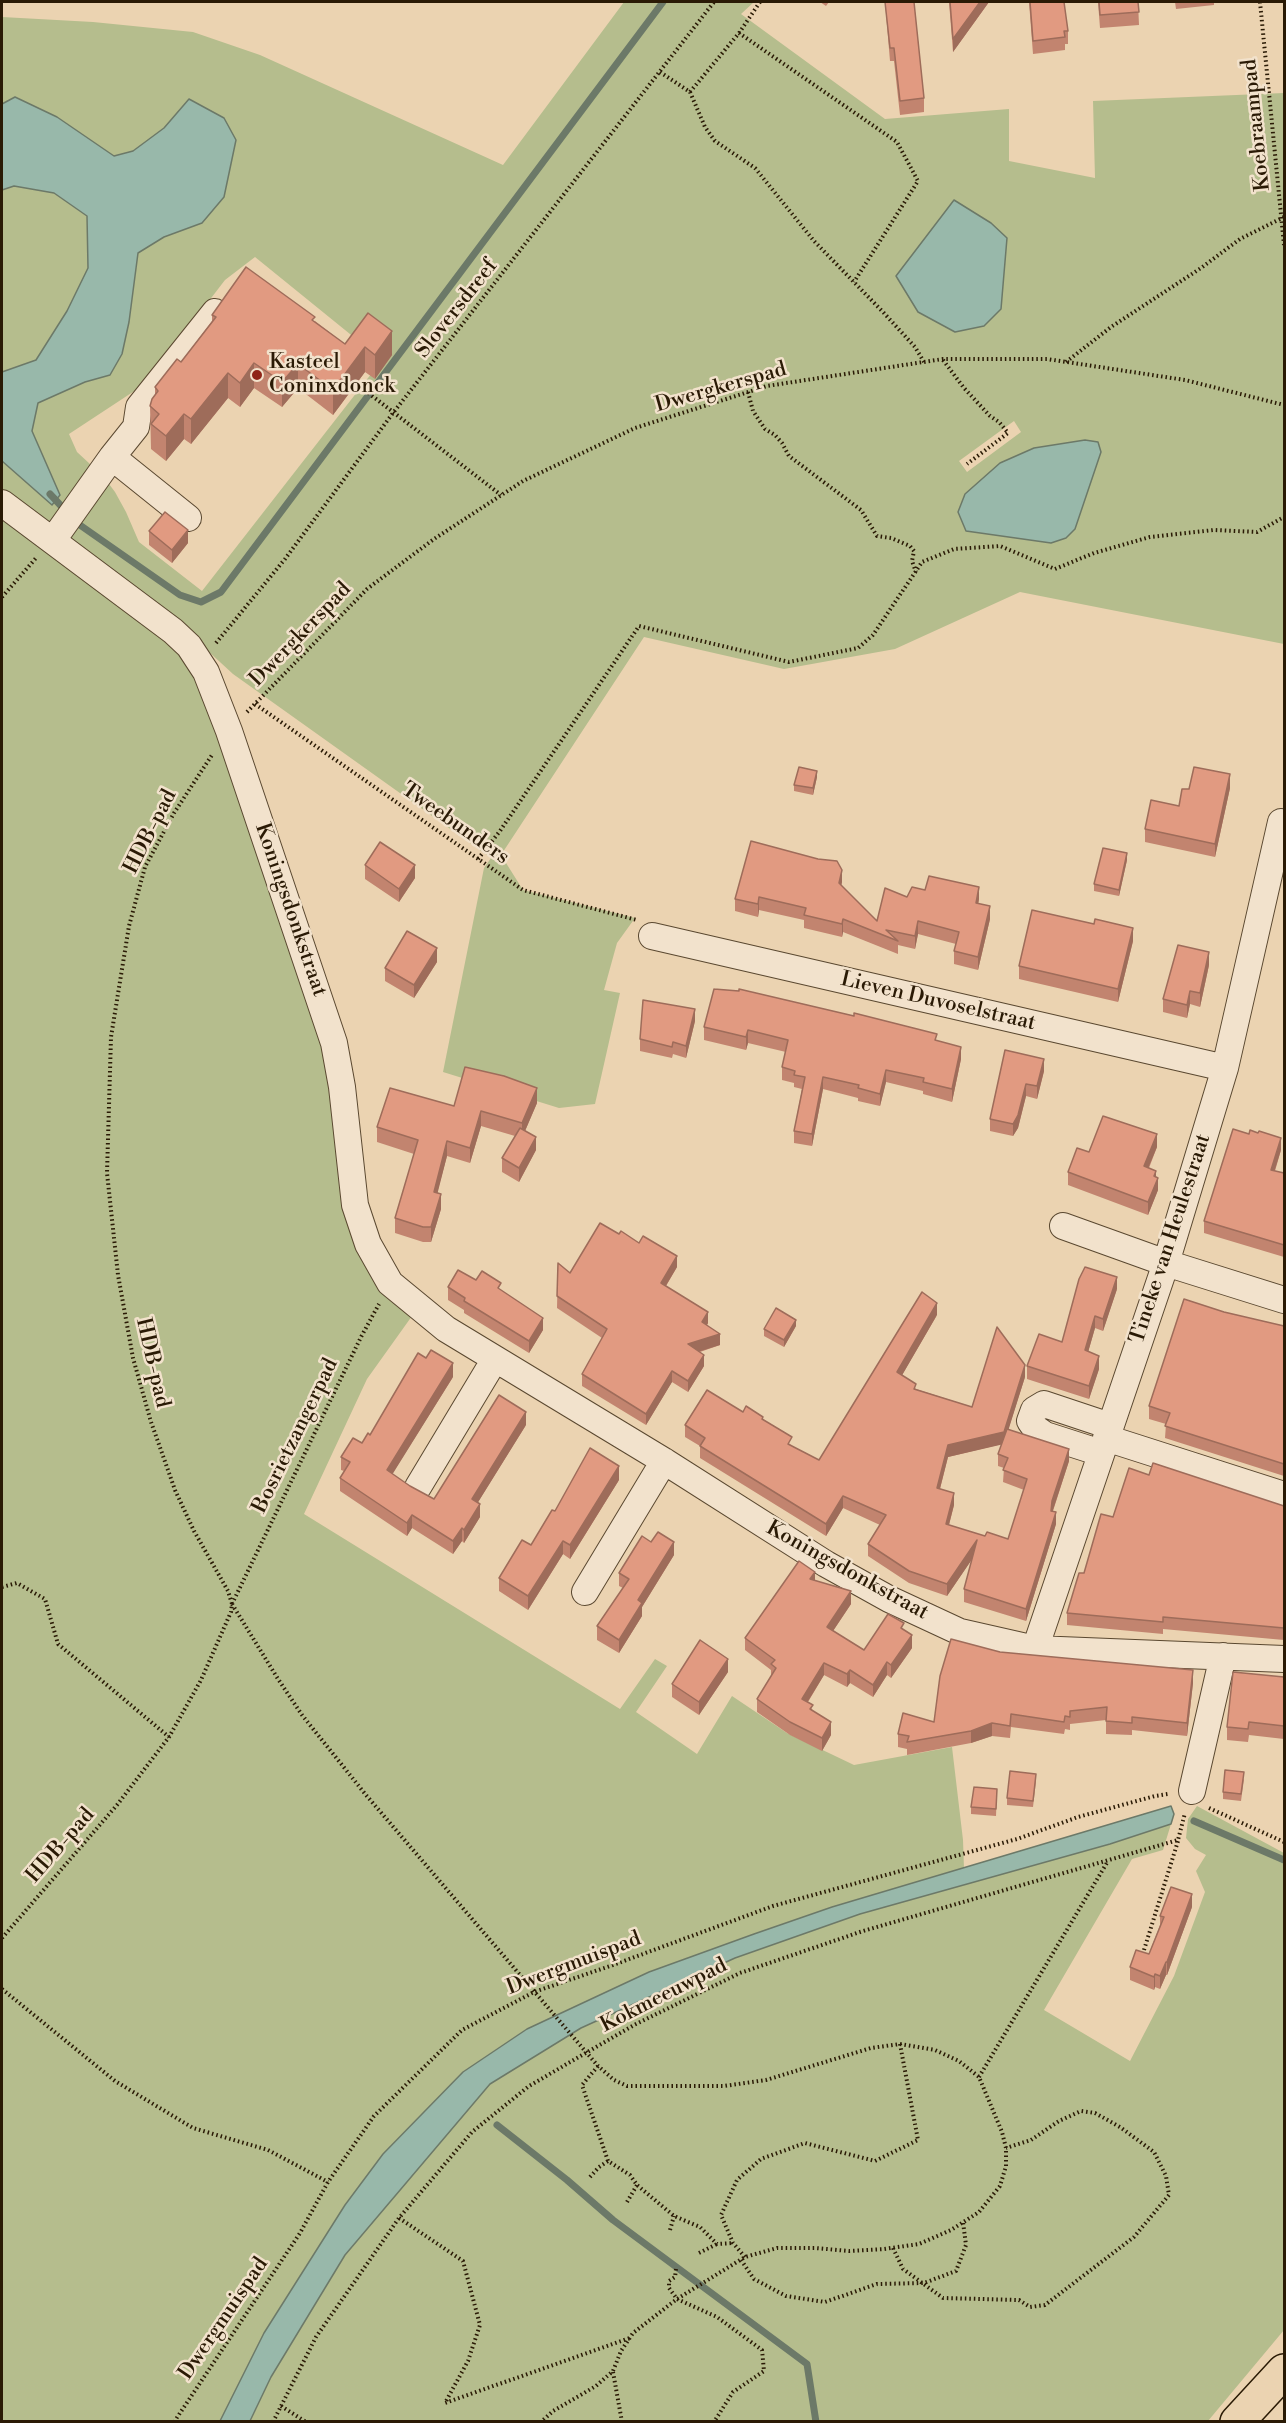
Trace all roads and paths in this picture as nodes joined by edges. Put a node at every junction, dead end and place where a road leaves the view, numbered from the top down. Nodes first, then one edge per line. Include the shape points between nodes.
1 (714, 2) edge
2 (760, 2) edge
3 (1260, 2) edge
4 (739, 33) junction
5 (660, 72) junction
6 (690, 92) junction
7 (1283, 217) edge
8 (1284, 245) edge
9 (854, 282) junction
10 (214, 312) edge
11 (943, 359) junction
12 (925, 362) junction
13 (1066, 362) junction
14 (349, 379) edge
15 (748, 392) junction
16 (1284, 405) edge
17 (393, 414) junction
18 (112, 457) junction
19 (967, 464) dead end
20 (501, 495) junction
21 (2, 503) edge
22 (1284, 517) edge
23 (188, 518) dead end
24 (64, 523) junction
25 (916, 572) junction
26 (2, 597) edge
27 (201, 663) junction
28 (255, 704) joint
29 (229, 731) junction
30 (1281, 822) dead end
31 (1279, 853) edge
32 (478, 858) junction
33 (652, 936) joint
34 (1225, 1068) junction
35 (1063, 1226) dead end
36 (1166, 1263) junction
37 (390, 1283) junction
38 (1284, 1300) edge
39 (495, 1359) junction
40 (1106, 1439) junction
41 (664, 1461) junction
42 (418, 1487) edge
43 (1284, 1495) edge
44 (2, 1587) edge
45 (585, 1592) dead end
46 (232, 1604) junction
47 (1035, 1649) junction
48 (1223, 1656) junction
49 (1284, 1659) edge
50 (168, 1737) junction
51 (1191, 1795) junction
52 (1178, 1840) junction
53 (1284, 1842) edge
54 (1109, 1860) junction
55 (2, 1938) edge
56 (1144, 1950) edge
57 (2, 1989) edge
58 (534, 1992) junction
59 (900, 2044) junction
60 (587, 2054) junction
61 (598, 2066) junction
62 (979, 2077) junction
63 (1006, 2148) junction
64 (608, 2161) junction
65 (590, 2178) dead end
66 (328, 2182) junction
67 (637, 2185) junction
68 (627, 2202) dead end
69 (674, 2216) junction
70 (399, 2218) junction
71 (963, 2222) junction
72 (669, 2230) dead end
73 (733, 2243) junction
74 (717, 2244) junction
75 (893, 2248) junction
76 (699, 2253) dead end
77 (743, 2258) junction
78 (676, 2269) dead end
79 (924, 2283) junction
80 (677, 2299) junction
81 (630, 2338) junction
82 (613, 2371) junction
83 (1284, 2371) edge
84 (281, 2406) junction
85 (174, 2421) edge
86 (273, 2421) edge
87 (306, 2421) edge
88 (541, 2421) edge
89 (622, 2421) edge
90 (714, 2421) edge
91 (1238, 2421) edge

1 - 5 path, Sloversdreef
2 - 4 path
3 - 7 path, Koebraampad
4 - 6 path
4 - 9 path via 897,142 918,180
5 - 6 path
5 - 17 path, Sloversdreef
6 - 9 path via 715,141 755,168 814,241
7 - 8 path, Koebraampad
7 - 13 path via 1240,240
9 - 12 path
10 - 18 street via 139,407 136,427
11 - 12 path, Dwergkerspad
11 - 13 path, Dwergkerspad
11 - 19 path via 964,388 1008,433
12 - 15 path, Dwergkerspad
13 - 16 path, Dwergkerspad via 1185,380
14 - 17 path
15 - 20 path, Dwergkerspad via 635,428
15 - 25 path via 753,411 789,456 861,510 877,536 910,546
17 - 20 path
17 - 27 path, Sloversdreef via 285,559
18 - 23 street
18 - 24 street
20 - 28 path, Dwergkerspad via 367,589
21 - 24 street, Koningsdonkstraat
22 - 25 path via 1257,532 1214,530 1150,537 1055,569 1000,546 954,549 922,562
24 - 26 path
24 - 27 street, Koningsdonkstraat via 189,646
25 - 32 path via 873,635 858,648 789,662 639,627
27 - 29 street, Koningsdonkstraat
28 - 32 path, Tweebunders
29 - 37 street, Koningsdonkstraat via 334,1043 355,1205 368,1245
29 - 46 path, HDB-pad via 174,813 145,867 129,926 111,1036 107,1173 117,1275 133,1358 151,1422 180,1500
30 - 31 street, Tineke van Heulestraat
31 - 34 street, Tineke van Heulestraat
32 - 33 path, Tweebunders via 523,890 635,918
33 - 34 street, Lieven Duvoselstraat
34 - 36 street, Tineke van Heulestraat
35 - 36 street
36 - 38 street
36 - 40 street, Tineke van Heulestraat
37 - 39 street, Koningsdonkstraat via 446,1329
37 - 46 path, Bosrietzangerpad
39 - 41 street, Koningsdonkstraat
39 - 42 street
40 - 43 street
40 - 47 street, Tineke van Heulestraat
41 - 45 street
41 - 47 street, Koningsdonkstraat via 826,1564 890,1599 960,1632
44 - 50 path via 17,1583 45,1599 58,1644
46 - 50 path, HDB-pad via 229,1620 201,1680
46 - 58 path via 302,1715
47 - 48 street, Koningsdonkstraat
48 - 49 street, Koningsdonkstraat
48 - 51 street
50 - 55 path, HDB-pad via 117,1805
51 - 52 path
51 - 53 path
51 - 58 path, Dwergmuispad via 1155,1796 772,1906
52 - 54 path, Kokmeeuwpad
52 - 56 path
54 - 60 path, Kokmeeuwpad via 863,1931 740,1973 634,2025
54 - 62 path
57 - 66 path via 115,2081 193,2128 268,2150
58 - 60 path
58 - 66 path, Dwergmuispad via 462,2030 374,2116
59 - 61 path via 871,2048 766,2080 724,2086 627,2086
59 - 62 path via 935,2050 959,2061
59 - 73 path via 918,2140 875,2161 806,2143 761,2159 737,2180 721,2215
60 - 61 path
60 - 70 path, Kokmeeuwpad via 529,2086 472,2132
61 - 64 path via 582,2085
62 - 63 path
63 - 71 path via 1000,2186 979,2212
63 - 79 path via 1030,2140 1082,2111 1095,2113 1154,2152 1167,2176 1169,2195 1134,2237 1045,2305 1030,2307 1020,2300 943,2298
64 - 65 path
64 - 67 path via 630,2175
66 - 85 path, Dwergmuispad via 300,2233
67 - 68 path
67 - 69 path
69 - 72 path
69 - 74 path via 700,2227
70 - 81 path via 463,2261 480,2325 468,2361 445,2403
70 - 84 path, Kokmeeuwpad via 316,2337
71 - 75 path via 919,2244
71 - 79 path via 966,2245 957,2271
73 - 74 path
73 - 77 path
74 - 76 path
75 - 77 path via 777,2248
75 - 79 path via 903,2269
77 - 79 path via 754,2279 786,2296 825,2302 877,2284
77 - 80 path
78 - 80 path via 669,2288
80 - 81 path
80 - 90 path via 717,2317 762,2350 764,2371 734,2392
81 - 82 path
82 - 88 path
82 - 89 path
83 - 91 highway
84 - 86 path, Kokmeeuwpad
84 - 87 path

